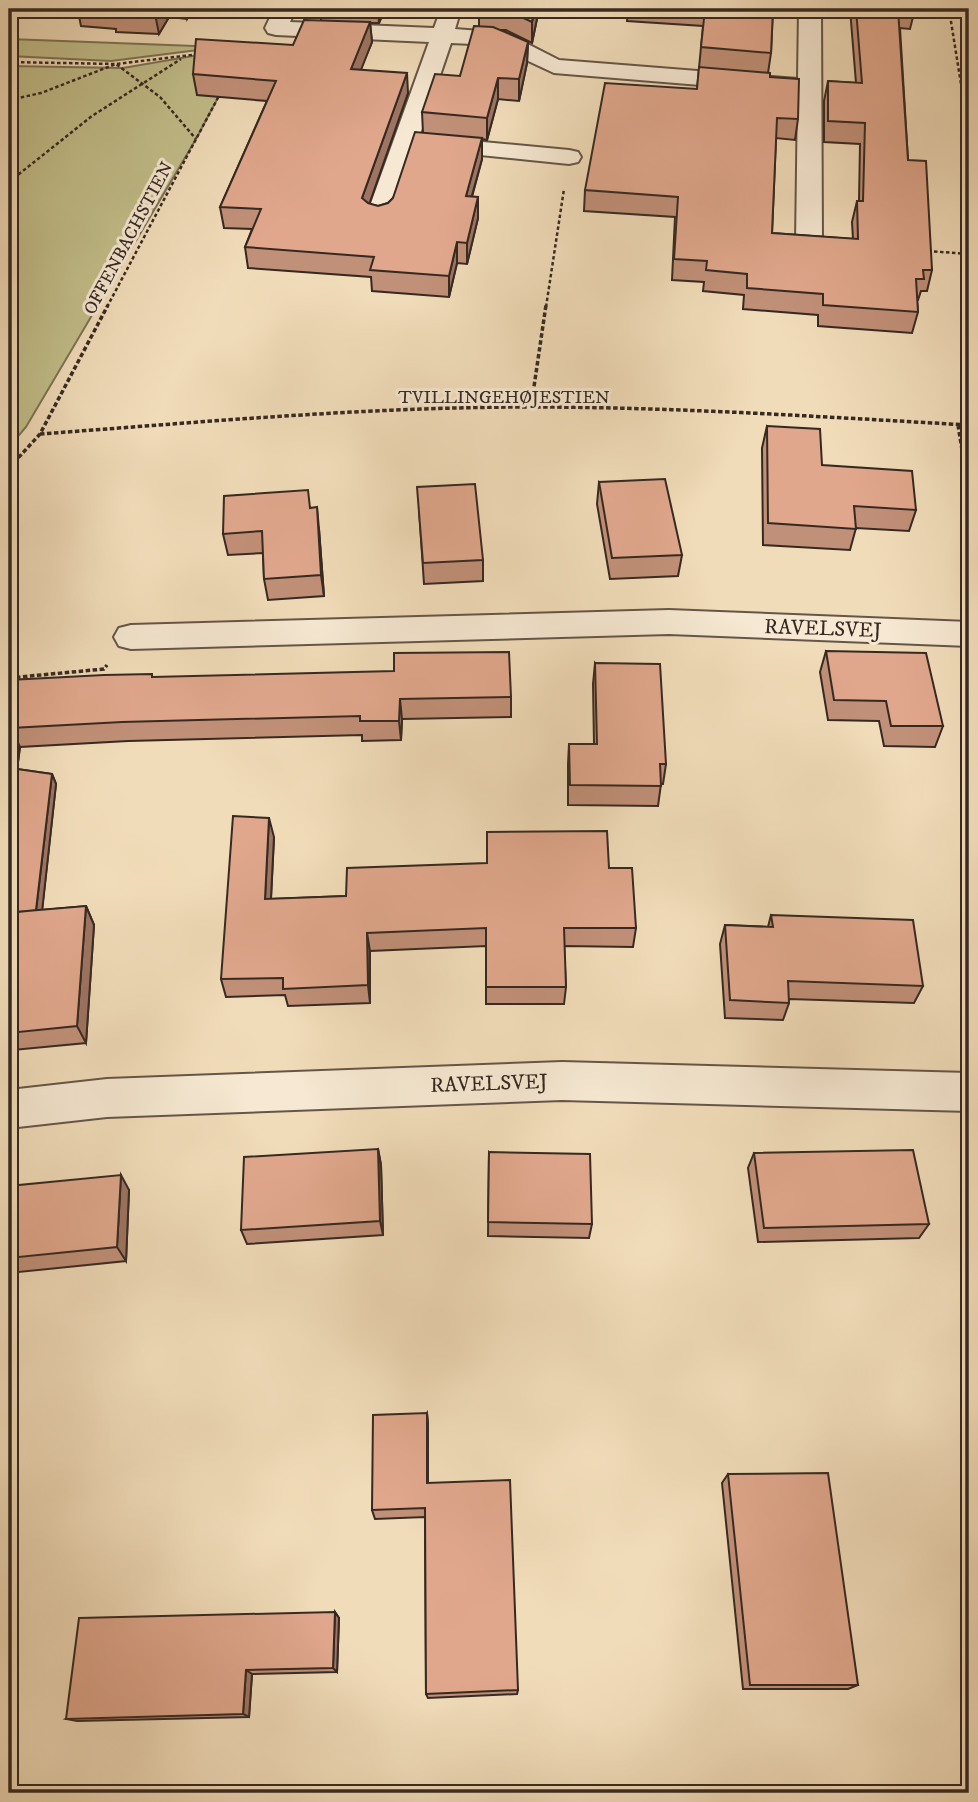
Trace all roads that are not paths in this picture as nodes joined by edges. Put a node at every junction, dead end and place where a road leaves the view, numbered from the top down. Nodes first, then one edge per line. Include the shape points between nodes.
1 (285, 9) edge
2 (451, 9) edge
3 (810, 9) edge
4 (442, 34) junction
5 (809, 87) junction
6 (406, 142) junction
7 (569, 157) road end
8 (379, 217) edge
9 (809, 242) edge
10 (969, 634) edge
11 (131, 637) road end
12 (969, 1092) edge
13 (9, 1108) edge

1 - 4 street via 276,29
2 - 4 street
3 - 5 street
4 - 5 street via 498,38 554,66
4 - 6 street
5 - 9 street
6 - 7 street
6 - 8 street
10 - 11 street, RAVELSVEJ via 668,622
12 - 13 street, RAVELSVEJ via 562,1081 107,1098

